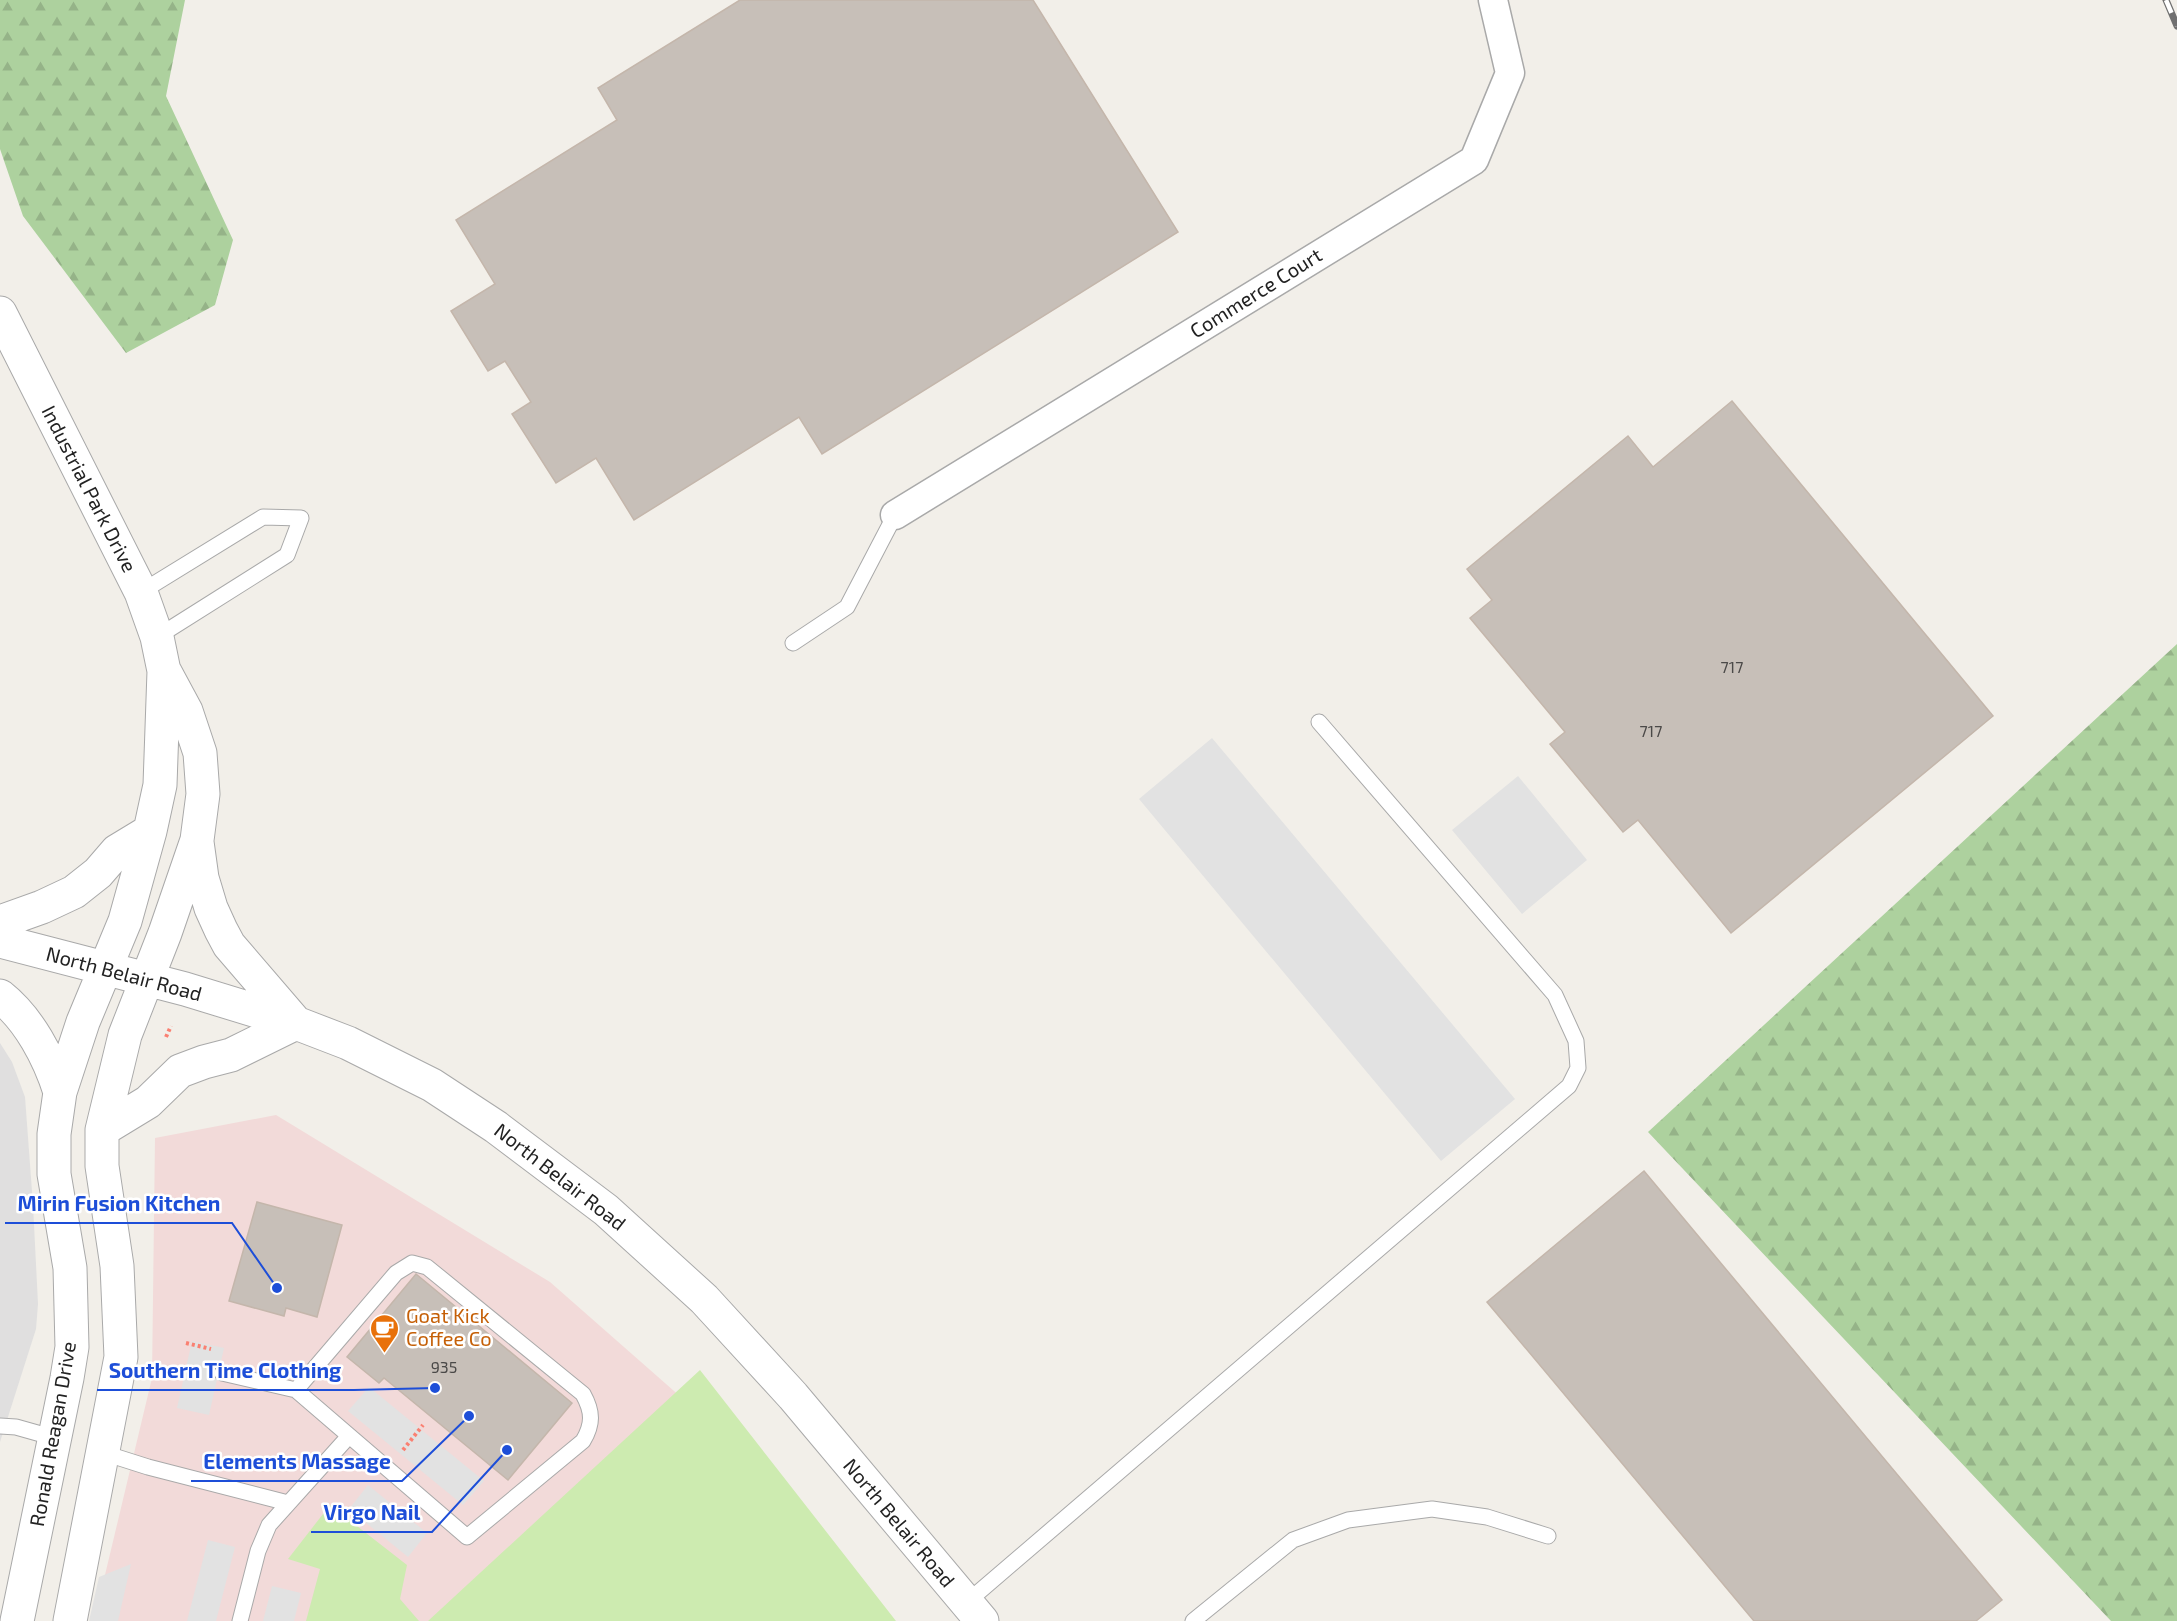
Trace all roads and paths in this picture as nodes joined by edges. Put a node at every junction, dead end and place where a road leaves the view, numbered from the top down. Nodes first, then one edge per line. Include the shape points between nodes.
1 (1493, 0) edge
2 (0, 313) edge
3 (895, 515) joint
4 (141, 592) junction
5 (156, 637) junction
6 (793, 643) dead end
7 (165, 671) junction
8 (1319, 722) dead end
9 (150, 831) junction
10 (197, 840) junction
11 (0, 922) edge
12 (0, 941) edge
13 (105, 968) junction
14 (147, 979) junction
15 (0, 996) edge
16 (296, 1023) junction
17 (60, 1092) junction
18 (102, 1130) junction
19 (186, 1344) dead end
20 (220, 1351) dead end
21 (222, 1373) dead end
22 (296, 1390) junction
23 (423, 1425) dead end
24 (0, 1426) edge
25 (349, 1436) junction
26 (55, 1438) junction
27 (104, 1452) junction
28 (402, 1452) dead end
29 (288, 1503) junction
30 (1548, 1536) dead end
31 (974, 1612) edge
32 (17, 1621) edge
33 (70, 1621) edge
34 (240, 1621) edge
35 (1192, 1621) edge

1 - 3 street, Commerce Court via 1510,73 1473,160
2 - 4 street, Industrial Park Drive
3 - 6 lane via 847,607
4 - 5 street, Industrial Park Drive
4 - 5 lane via 263,516 301,518 287,555
5 - 7 street, Industrial Park Drive
7 - 9 street, Industrial Park Drive via 160,785
7 - 10 street, Industrial Park Drive via 186,711 200,753 203,794
8 - 31 lane via 1555,995 1576,1041 1578,1068 1569,1086
9 - 11 street via 117,851 74,892
9 - 13 street, Industrial Park Drive via 125,921
10 - 14 street, Industrial Park Drive
10 - 16 street via 211,908 229,945
12 - 13 street, North Belair Road
13 - 14 street, North Belair Road
13 - 17 street, Ronald Reagan Drive
14 - 16 street, North Belair Road
14 - 18 street via 125,1035
15 - 17 street via 30,1028
16 - 18 street via 231,1055 180,1071 148,1102
16 - 31 street, North Belair Road via 348,1043 432,1085 496,1127 606,1210 704,1299 769,1370
17 - 26 street, Ronald Reagan Drive via 54,1174 70,1268 72,1347
18 - 27 street via 102,1166 117,1266 121,1357
19 - 20 path
21 - 22 lane
22 - 25 lane
22 - 25 lane via 396,1273 412,1263 427,1267 583,1394 592,1417 584,1441 467,1537
23 - 28 path
24 - 26 lane
25 - 29 lane
26 - 27 street
26 - 32 street, Ronald Reagan Drive
27 - 29 lane
27 - 33 street
29 - 34 lane via 269,1525 258,1551
30 - 35 lane via 1486,1517 1432,1509 1348,1520 1293,1540

